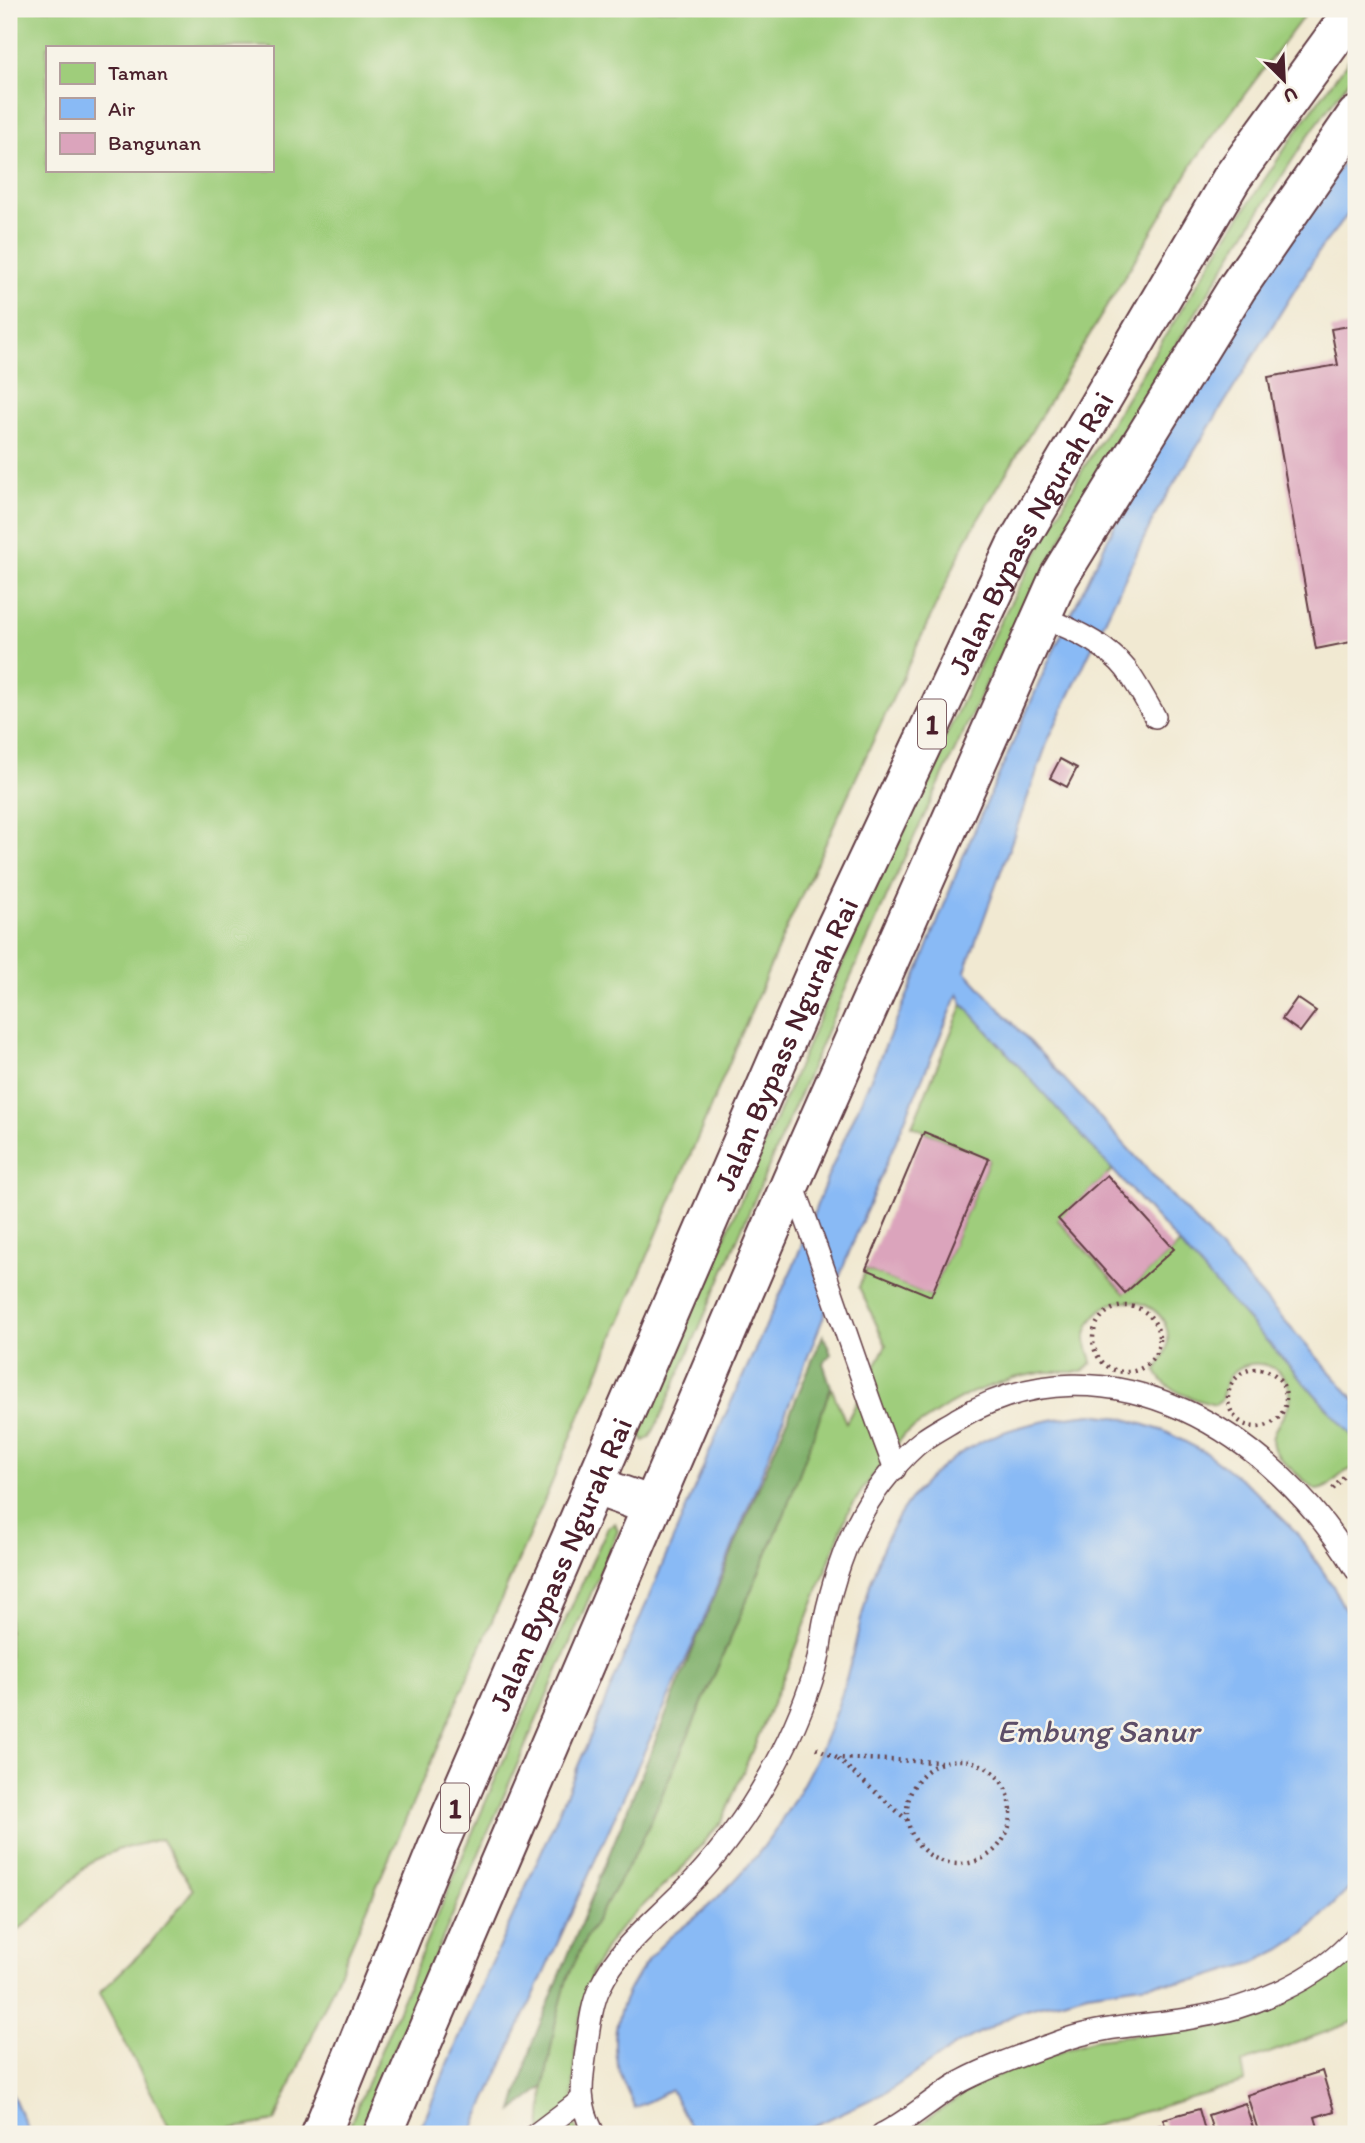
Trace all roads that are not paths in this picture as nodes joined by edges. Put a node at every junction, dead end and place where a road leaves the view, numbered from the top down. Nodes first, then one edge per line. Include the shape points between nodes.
1 (1355, 9) edge
2 (1356, 116) edge
3 (1052, 621) junction
4 (1155, 717) dead end
5 (792, 1180) junction
6 (895, 1468) junction
7 (593, 1485) junction
8 (652, 1506) junction
9 (1356, 1570) edge
10 (1356, 1936) edge
11 (581, 2100) junction
12 (321, 2134) edge
13 (383, 2134) edge
14 (536, 2134) edge
15 (594, 2134) edge
16 (882, 2134) edge

1 - 7 highway, Jalan Bypass Ngurah Rai / 1 via 1232,177 1015,547 827,946
2 - 3 highway, Jalan Bypass Ngurah Rai / 1 via 1237,288 1059,577
3 - 4 lane via 1098,645 1125,668
3 - 5 highway, Jalan Bypass Ngurah Rai / 1
5 - 6 lane
5 - 8 highway, Jalan Bypass Ngurah Rai / 1
6 - 9 lane via 922,1441 983,1404 1045,1386 1129,1390 1196,1415 1260,1457 1321,1519
6 - 11 lane via 865,1509 842,1557 816,1667 790,1733 754,1801 719,1854 631,1939 599,1988
7 - 8 highway
7 - 12 highway, Jalan Bypass Ngurah Rai / 1
8 - 13 highway, Jalan Bypass Ngurah Rai / 1
10 - 16 lane via 1321,1967 1267,1998 1193,2018 1112,2027 1064,2040 962,2081
11 - 14 lane
11 - 15 lane

